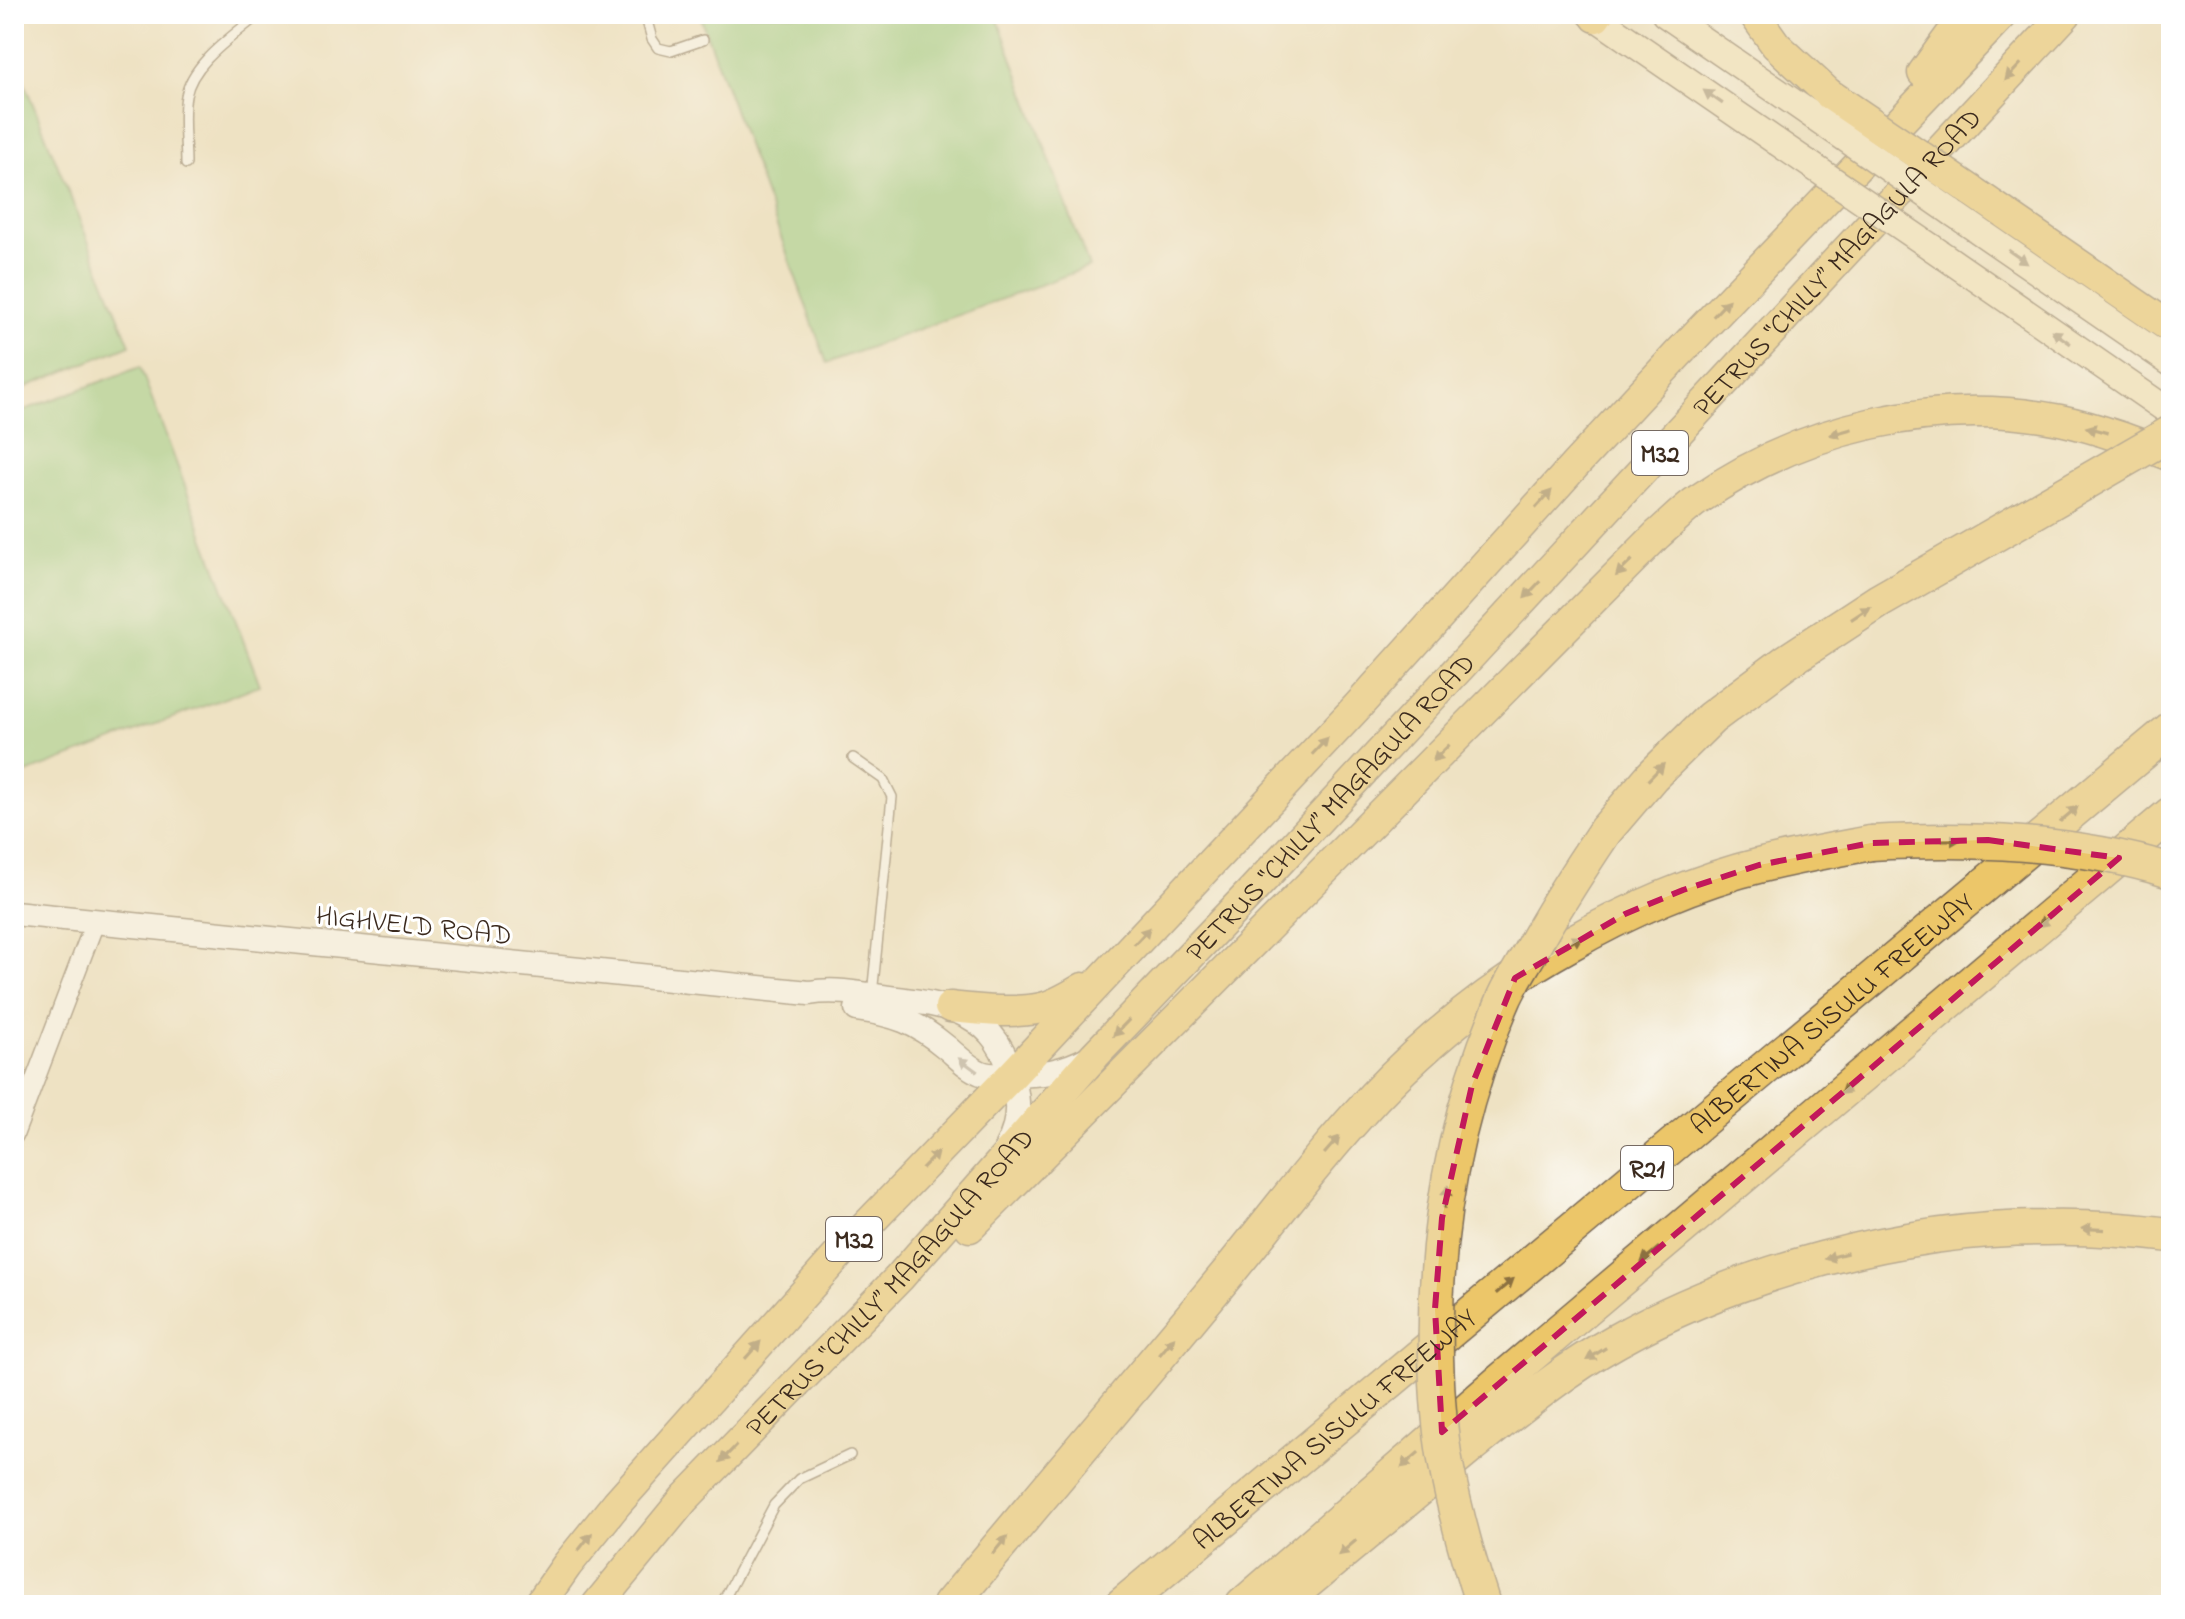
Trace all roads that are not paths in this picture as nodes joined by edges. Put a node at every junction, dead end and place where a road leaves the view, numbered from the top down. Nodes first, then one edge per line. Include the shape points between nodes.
1 (259, 14) edge
2 (645, 14) edge
3 (1665, 14) edge
4 (1754, 14) edge
5 (1966, 14) edge
6 (2003, 14) edge
7 (2066, 14) edge
8 (1595, 15) edge
9 (703, 40) dead end
10 (1819, 103) junction
11 (186, 164) dead end
12 (1963, 202) junction
13 (1818, 206) junction
14 (2171, 328) edge
15 (2171, 363) edge
16 (2171, 413) edge
17 (2171, 433) edge
18 (2171, 456) edge
19 (2171, 729) edge
20 (853, 758) dead end
21 (2171, 814) edge
22 (2171, 871) edge
23 (14, 913) edge
24 (95, 922) junction
25 (1107, 974) junction
26 (809, 993) junction
27 (872, 995) junction
28 (950, 1007) junction
29 (1095, 1055) junction
30 (1012, 1075) junction
31 (14, 1135) edge
32 (996, 1169) junction
33 (2171, 1235) edge
34 (899, 1278) junction
35 (850, 1455) dead end
36 (539, 1605) edge
37 (597, 1605) edge
38 (721, 1605) edge
39 (950, 1605) edge
40 (1122, 1605) edge
41 (1243, 1605) edge
42 (1279, 1605) edge
43 (1483, 1605) edge

1 - 11 lane via 192,78 186,96
2 - 9 lane via 658,48 671,51
3 - 10 main road
4 - 10 main road
5 - 13 main road
6 - 13 main road, PETRUS “CHILLY” MAGAGULA ROAD / M32
7 -> 29 main road, PETRUS “CHILLY” MAGAGULA ROAD / M32
16 -> 8 main road, bridge
10 - 12 main road, bridge
12 - 14 main road
12 -> 15 main road
25 -> 13 main road, PETRUS “CHILLY” MAGAGULA ROAD / M32
43 -> 17 highway, bridge via 1446,1464 1437,1400 1435,1309 1442,1218 1472,1085 1506,995 1555,906 1605,831 1711,718 1879,601
18 -> 34 main road via 2062,421 2022,414 1931,414 1881,421 1793,448 1698,499 962,1235
40 -> 19 highway, ALBERTINA SISULU FREEWAY / R21
20 - 27 lane via 883,779 892,797
21 -> 41 highway, R21
39 -> 22 highway, bridge via 1386,1086 1466,1012 1566,945 1683,890 1759,865 1871,843 1988,840 2073,849
23 - 24 street, HIGHVELD ROAD
24 - 26 street, HIGHVELD ROAD
24 - 31 street
25 - 28 main road via 1041,1008
25 - 30 main road, PETRUS “CHILLY” MAGAGULA ROAD / M32
26 - 27 street, HIGHVELD ROAD
30 -> 26 street, HIGHVELD ROAD via 979,1073 911,1022 830,1004
27 - 28 street, HIGHVELD ROAD
28 - 30 street, HIGHVELD ROAD via 1001,1046
29 - 30 street, HIGHVELD ROAD via 1051,1074
29 - 32 main road, PETRUS “CHILLY” MAGAGULA ROAD / M32
30 - 32 street, HIGHVELD ROAD via 1016,1126
36 -> 30 main road, PETRUS “CHILLY” MAGAGULA ROAD / M32 via 617,1503 701,1408 840,1253
32 - 34 main road, PETRUS “CHILLY” MAGAGULA ROAD / M32
33 -> 42 highway via 2043,1228 1912,1240 1791,1268 1677,1310 1615,1342 1520,1406
34 -> 37 main road, PETRUS “CHILLY” MAGAGULA ROAD / M32 via 684,1499
35 - 38 lane via 799,1479 774,1505

